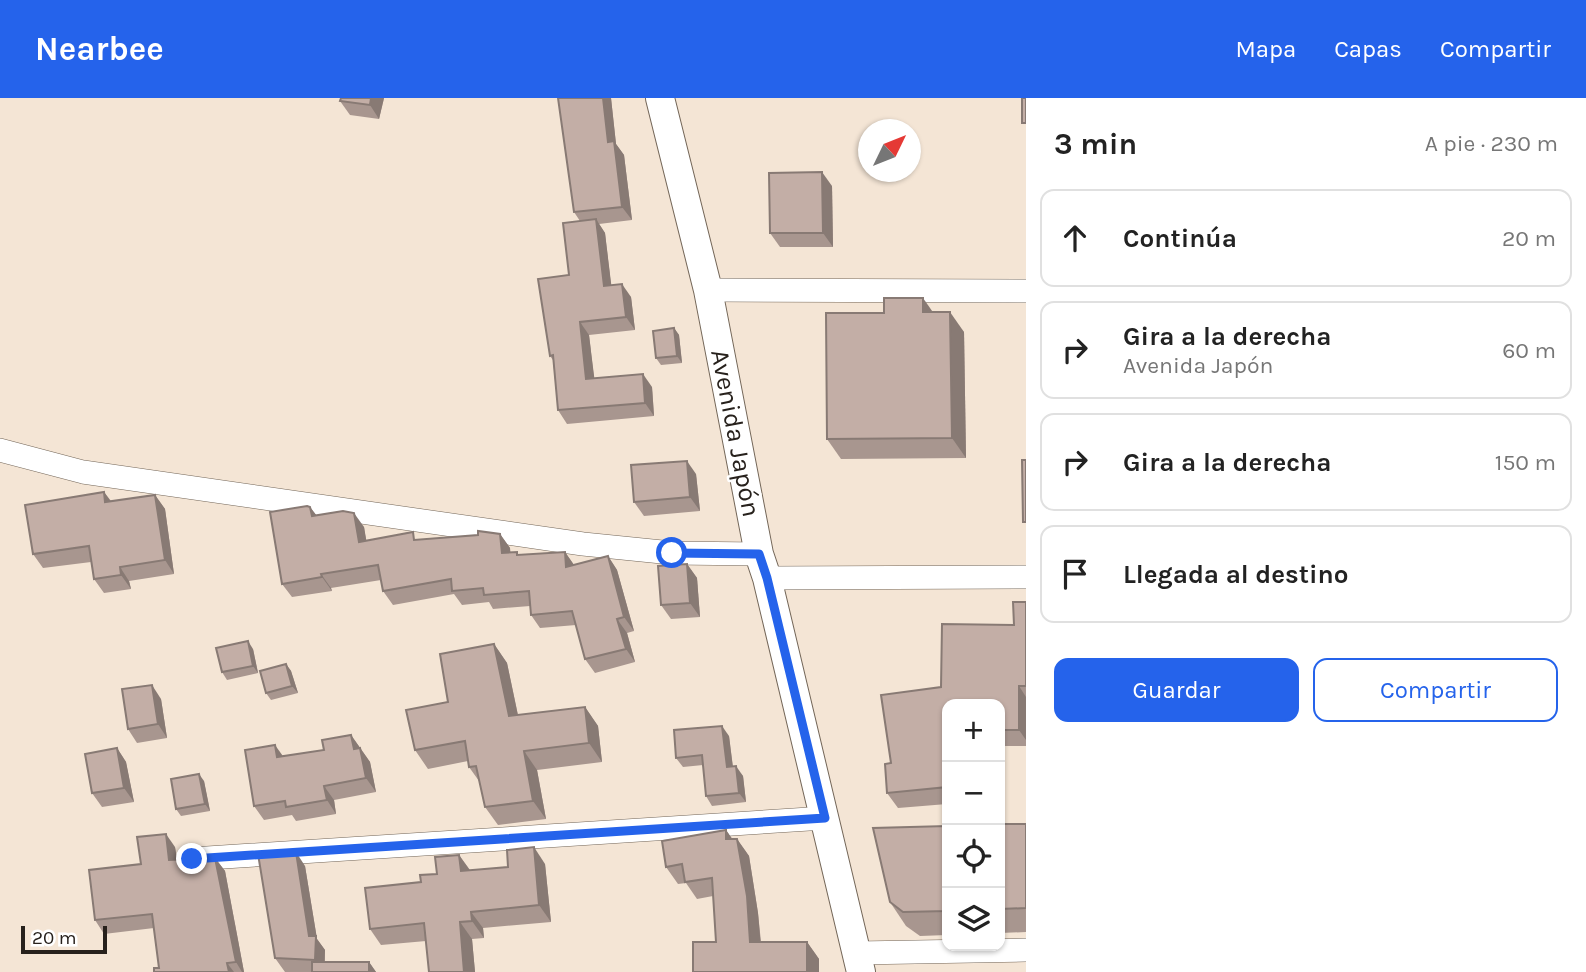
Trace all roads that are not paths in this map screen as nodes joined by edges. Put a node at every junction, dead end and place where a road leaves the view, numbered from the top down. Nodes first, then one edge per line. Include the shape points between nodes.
1 (660, 98) edge
2 (708, 290) junction
3 (1026, 291) edge
4 (0, 450) edge
5 (763, 566) junction
6 (1026, 578) edge
7 (825, 818) junction
8 (192, 859) edge
9 (1026, 950) edge
10 (859, 962) edge

1 - 2 street, Avenida Japón
2 - 3 street
2 - 5 street, Avenida Japón
4 - 5 street via 83,472
5 - 6 street
5 - 7 street, Avenida Japón
7 - 8 street
7 - 10 street, Avenida Japón
9 - 10 street

